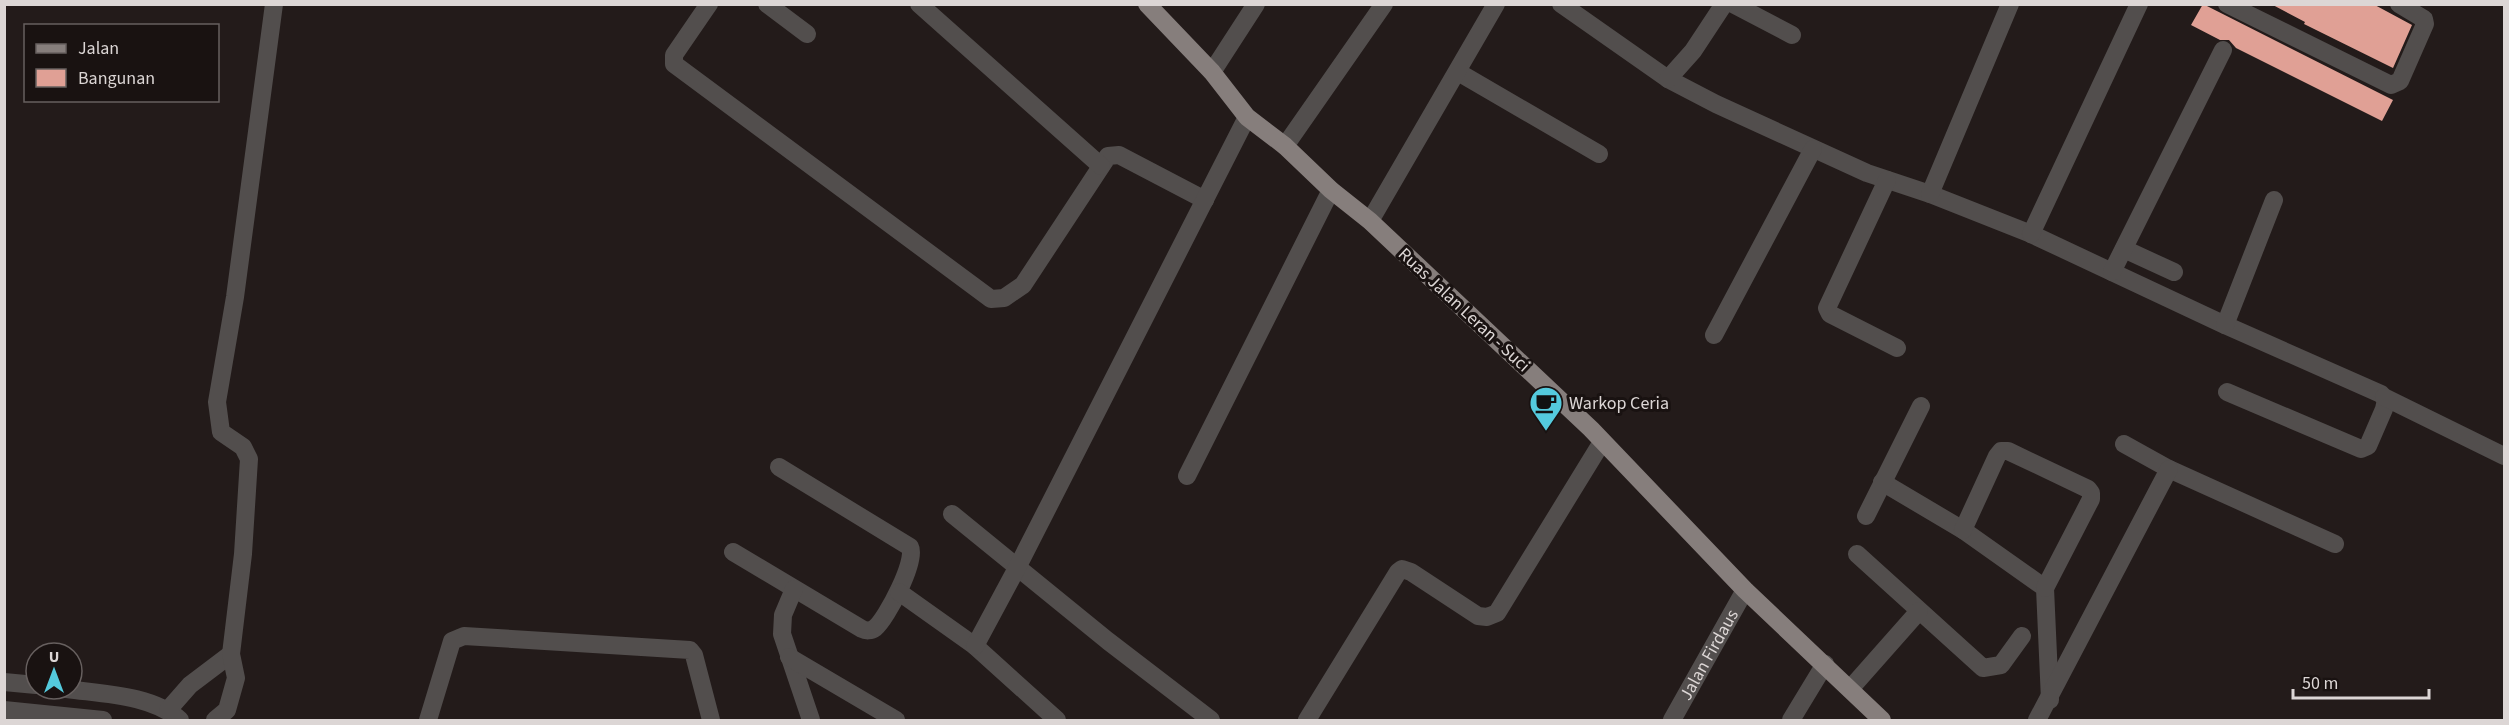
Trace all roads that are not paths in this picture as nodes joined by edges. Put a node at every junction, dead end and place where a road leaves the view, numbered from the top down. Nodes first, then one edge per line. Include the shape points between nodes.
1 (274, 4) edge
2 (709, 4) edge
3 (919, 4) edge
4 (1147, 4) edge
5 (1257, 4) edge
6 (1384, 4) edge
7 (1496, 4) edge
8 (1561, 4) edge
9 (1724, 4) edge
10 (1733, 4) edge
11 (2010, 4) edge
12 (2139, 4) edge
13 (2227, 4) edge
14 (2399, 4) edge
15 (769, 5) edge
16 (807, 34) dead end
17 (1792, 35) dead end
18 (2223, 50) dead end
19 (1212, 72) junction
20 (1458, 72) junction
21 (1668, 78) junction
22 (1247, 117) junction
23 (1285, 146) junction
24 (1813, 149) junction
25 (1599, 154) dead end
26 (1101, 166) junction
27 (1887, 180) junction
28 (1332, 190) junction
29 (1930, 194) junction
30 (1205, 200) junction
31 (2274, 201) dead end
32 (1370, 221) junction
33 (2031, 234) junction
34 (2124, 249) junction
35 (2112, 273) junction
36 (2174, 273) dead end
37 (2225, 325) junction
38 (1714, 335) dead end
39 (1897, 348) dead end
40 (2228, 392) dead end
41 (2384, 397) junction
42 (1921, 406) dead end
43 (1602, 442) junction
44 (2124, 444) dead end
45 (2505, 456) edge
46 (778, 467) dead end
47 (2169, 469) junction
48 (1187, 476) dead end
49 (1882, 482) junction
50 (952, 514) dead end
51 (1866, 516) dead end
52 (1963, 530) junction
53 (2335, 544) dead end
54 (733, 552) dead end
55 (1857, 554) dead end
56 (1018, 566) junction
57 (2045, 588) junction
58 (794, 589) junction
59 (1745, 590) junction
60 (898, 592) junction
61 (1919, 611) junction
62 (2022, 636) dead end
63 (2048, 642) junction
64 (975, 646) junction
65 (231, 654) junction
66 (2073, 655) junction
67 (789, 657) junction
68 (1825, 664) junction
69 (5, 683) edge
70 (24, 684) edge
71 (1850, 689) junction
72 (84, 691) edge
73 (2050, 700) junction
74 (4, 710) edge
75 (174, 715) edge
76 (103, 720) edge
77 (215, 720) edge
78 (428, 720) edge
79 (711, 720) edge
80 (811, 720) edge
81 (896, 720) edge
82 (1056, 720) edge
83 (1211, 720) edge
84 (1307, 720) edge
85 (1672, 720) edge
86 (1791, 720) edge
87 (1882, 720) edge
88 (2037, 720) edge

1 - 65 street via 217,402 221,432 243,447 249,459
2 - 26 street via 674,55 674,64 991,299 1004,298 1023,285
3 - 26 street
4 - 19 main road, Ruas Jalan Leran - Suci
5 - 19 street
6 - 23 street
7 - 20 street
8 - 21 street
9 - 21 street via 1693,51
10 - 17 street
11 - 29 street
12 - 33 street
13 - 14 street via 2391,85 2400,81 2425,24 2424,19
15 - 16 street
18 - 34 street
19 - 22 main road, Ruas Jalan Leran - Suci
20 - 25 street
20 - 32 street
21 - 24 street
22 - 23 main road, Ruas Jalan Leran - Suci
22 - 30 street
23 - 28 main road, Ruas Jalan Leran - Suci
24 - 27 street
24 - 38 street
26 - 30 street via 1108,156 1119,155
27 - 29 street
27 - 39 street via 1827,308 1830,314
28 - 32 main road, Ruas Jalan Leran - Suci
28 - 48 street
29 - 33 street
30 - 56 street
31 - 37 street
32 - 43 main road, Ruas Jalan Leran - Suci
33 - 35 street
34 - 35 street
34 - 36 street
35 - 37 street
37 - 41 street
40 - 41 street via 2361,449 2368,446 2385,409
41 - 45 street
42 - 49 street
43 - 59 main road, Ruas Jalan Leran - Suci
43 - 84 street via 1497,613 1478,616 1402,569
44 - 47 street
46 - 60 street via 910,548 912,556
47 - 53 street
47 - 66 street
49 - 51 street
49 - 52 street
50 - 56 street
52 - 57 street
52 - 57 street via 2001,451 2088,489 2091,499
54 - 58 street
55 - 61 street
56 - 64 street
56 - 83 street
57 - 63 street
58 - 60 street via 868,631 875,628
58 - 67 street via 783,615 782,634
59 - 68 main road, Ruas Jalan Leran - Suci
59 - 85 street, Jalan Firdaus
60 - 64 street
61 - 62 street via 1983,668 2001,665
61 - 71 street
63 - 66 street
63 - 73 street
64 - 82 street
65 - 75 street via 190,686
65 - 77 street via 236,678 227,710
66 - 73 street
67 - 80 street
67 - 81 street
68 - 71 main road, Ruas Jalan Leran - Suci
68 - 86 street
69 - 70 street
71 - 87 main road, Ruas Jalan Leran - Suci
72 - 75 street via 114,695
73 - 88 street
74 - 76 street
78 - 79 street via 452,641 464,636 690,651

